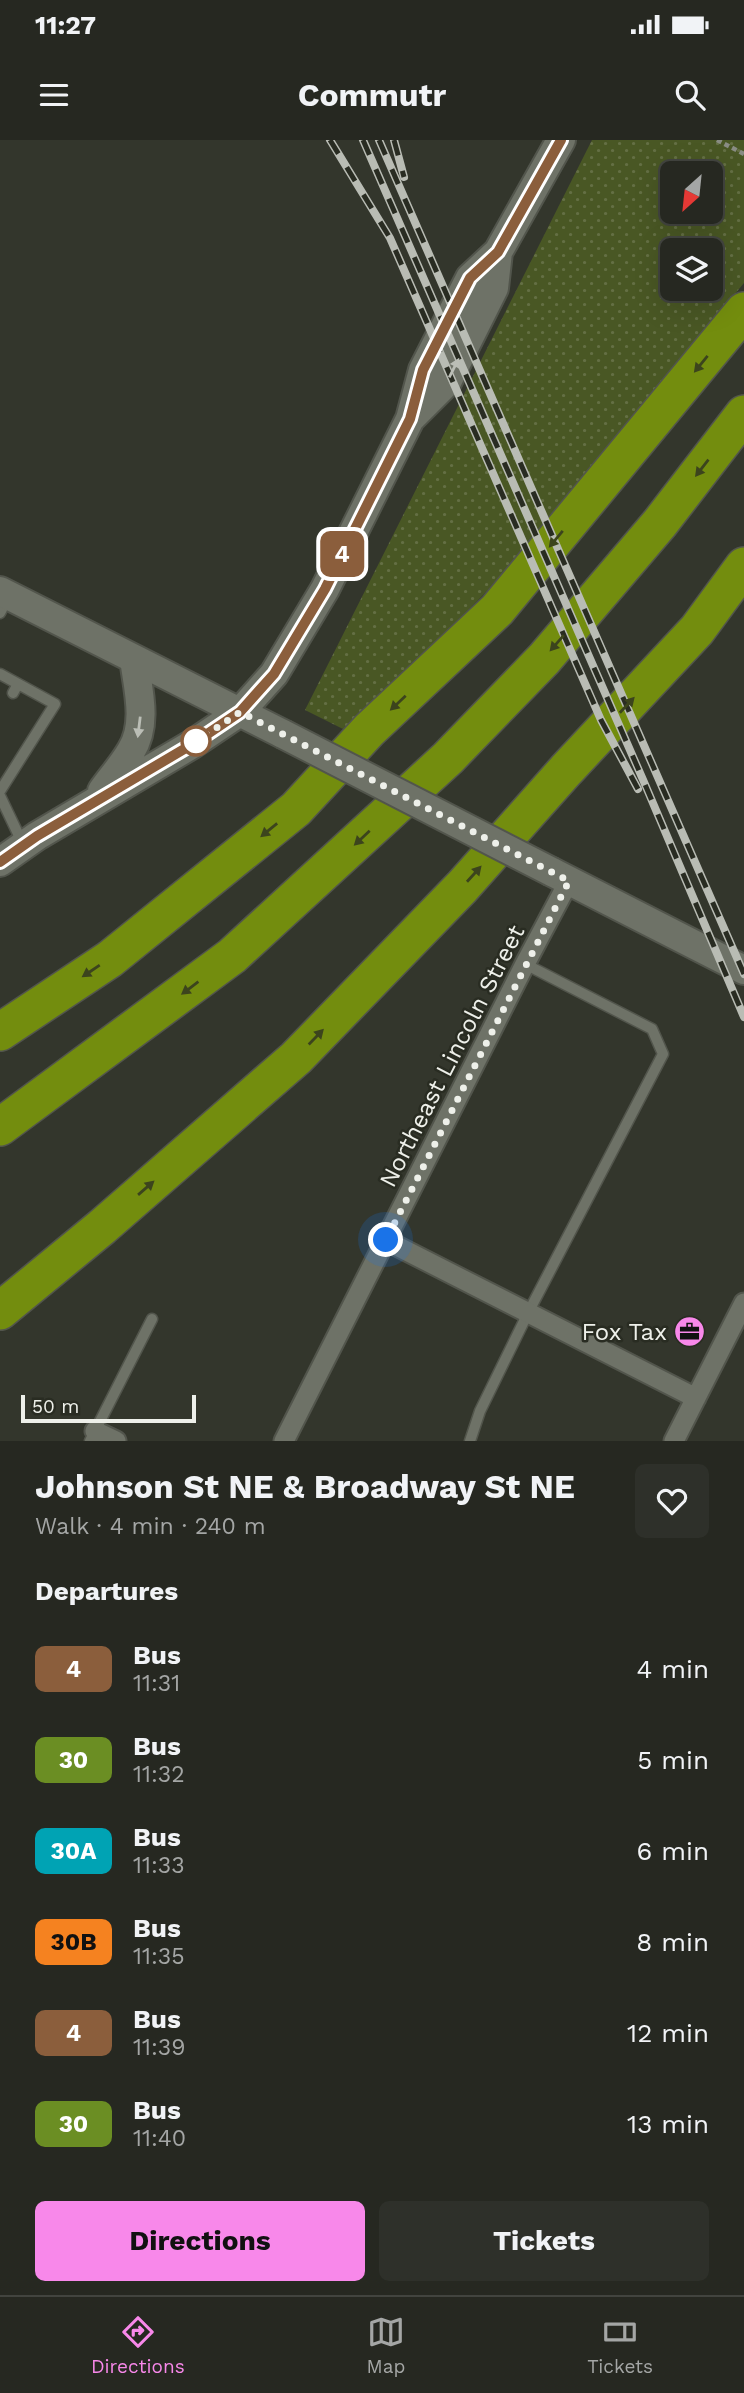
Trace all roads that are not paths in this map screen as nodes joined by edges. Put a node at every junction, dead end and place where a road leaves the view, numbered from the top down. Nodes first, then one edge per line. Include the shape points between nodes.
1 (561, 140) edge
2 (744, 311) edge
3 (744, 414) edge
4 (744, 566) edge
5 (3, 600) edge
6 (134, 659) junction
7 (0, 674) edge
8 (240, 712) junction
9 (0, 791) edge
10 (0, 796) edge
11 (93, 803) junction
12 (24, 846) junction
13 (0, 862) edge
14 (561, 877) junction
15 (525, 964) junction
16 (744, 970) edge
17 (0, 1032) edge
18 (0, 1127) edge
19 (102, 1227) junction
20 (386, 1240) junction
21 (744, 1303) edge
22 (0, 1311) edge
23 (528, 1313) junction
24 (152, 1319) dead end
25 (0, 1328) edge
26 (696, 1398) junction
27 (93, 1436) edge
28 (116, 1441) edge
29 (284, 1441) edge
30 (470, 1441) edge
31 (674, 1441) edge

1 - 8 main road via 498,252 494,288 447,382 410,419 325,589 274,674
2 -> 17 highway via 497,610 369,730 296,809 110,959
3 -> 18 highway via 660,523 544,659 448,758 232,956
19 -> 4 highway via 296,1058 462,887 697,630
5 - 6 main road
6 - 8 main road
6 -> 11 main road via 138,737
7 - 9 lane via 15,688 54,704
8 - 11 main road
8 - 14 main road, bridge
10 - 12 lane
11 - 12 main road
12 - 13 main road
14 - 15 street, Northeast Lincoln Street
14 - 16 main road
15 - 20 street, Northeast Lincoln Street
15 - 23 lane via 652,1029 663,1054
19 - 22 highway
19 - 25 highway
20 - 23 street
20 - 29 street, Northeast Lincoln Street
21 - 26 street
23 - 26 street
23 - 30 lane
24 - 27 lane
26 - 31 street
27 - 28 street

